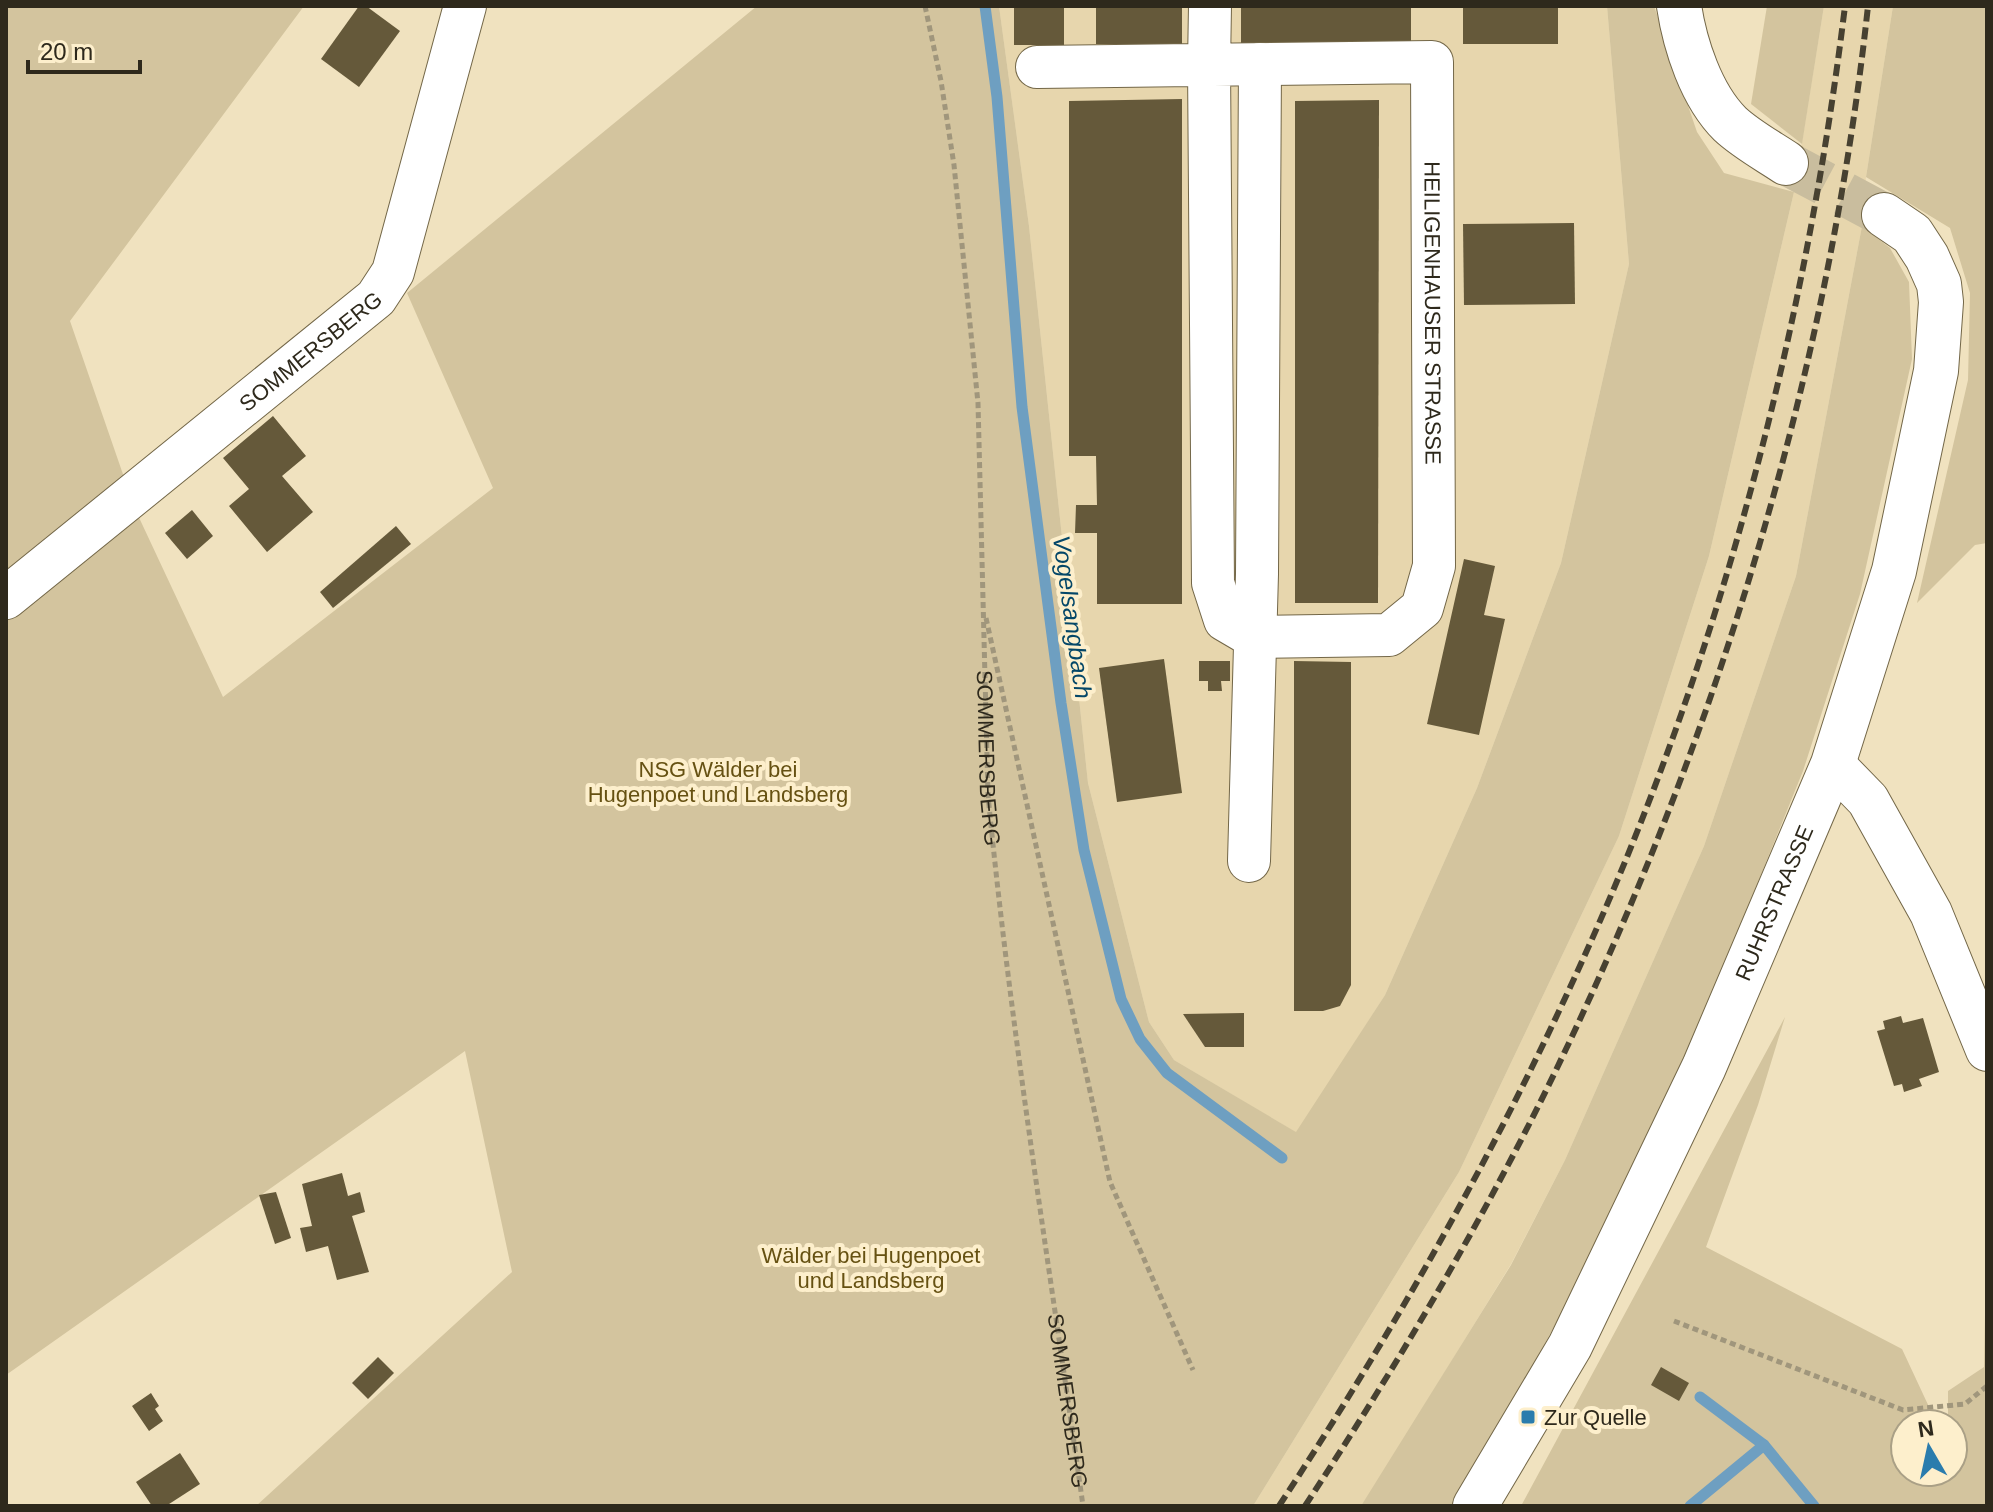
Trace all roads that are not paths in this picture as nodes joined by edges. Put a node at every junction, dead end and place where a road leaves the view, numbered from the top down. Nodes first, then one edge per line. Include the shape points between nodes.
1 (465, 6) edge
2 (1210, 6) edge
3 (1679, 6) edge
4 (1209, 64) junction
5 (1260, 64) junction
6 (1037, 67) dead end
7 (1786, 163) tunnel mouth
8 (1884, 215) tunnel mouth
9 (6, 598) edge
10 (1254, 637) junction
11 (1833, 764) junction
12 (1249, 861) dead end
13 (1987, 1050) edge
14 (1475, 1506) edge

1 - 9 street, SOMMERSBERG via 393,272 376,298
2 - 4 street
3 - 7 main road via 1683,31 1714,103 1730,124
4 - 5 street, HEILIGENHAUSER STRASSE
4 - 6 street, HEILIGENHAUSER STRASSE
4 - 10 street via 1213,583 1225,620
5 - 10 street
5 - 10 street, HEILIGENHAUSER STRASSE via 1432,62 1434,566 1422,608 1389,635
8 - 11 main road, RUHRSTRASSE via 1912,234 1939,284 1936,371 1894,571
10 - 12 street
11 - 13 street via 1868,800 1931,913
11 - 14 main road, RUHRSTRASSE via 1704,1067 1570,1346

